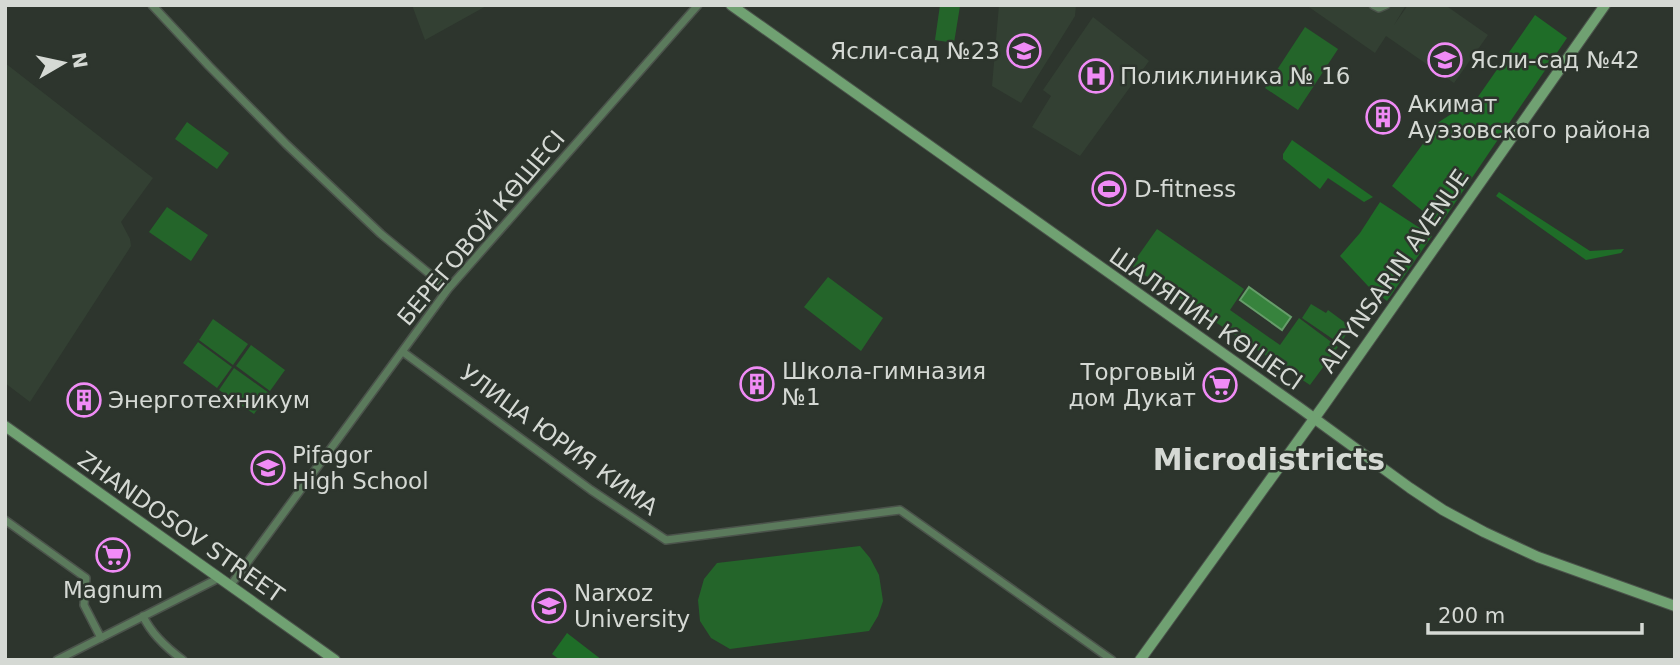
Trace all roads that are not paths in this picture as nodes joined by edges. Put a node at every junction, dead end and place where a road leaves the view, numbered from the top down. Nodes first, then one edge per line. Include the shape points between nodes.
1 (152, 5) edge
2 (698, 5) edge
3 (731, 5) edge
4 (1373, 5) edge
5 (1386, 5) edge
6 (1605, 5) edge
7 (449, 289) junction
8 (403, 352) junction
9 (1314, 418) junction
10 (5, 426) edge
11 (5, 520) edge
12 (219, 578) junction
13 (230, 586) junction
14 (1675, 606) edge
15 (143, 616) junction
16 (101, 638) junction
17 (57, 660) edge
18 (183, 660) edge
19 (335, 660) edge
20 (1112, 660) edge
21 (1140, 660) edge

1 - 7 street via 286,144 381,234
2 - 7 street, БЕРЕГОВОЙ КӨШЕСІ
3 - 9 main road, ШАЛЯПИН КӨШЕСІ
4 - 5 street
6 - 9 main road, ALTYNSARIN AVENUE
7 - 8 street, БЕРЕГОВОЙ КӨШЕСІ
8 - 13 street, БЕРЕГОВОЙ КӨШЕСІ
8 - 20 street, УЛИЦА ЮРИЯ КИМА via 666,540 900,510
9 - 14 main road, ШАЛЯПИН КӨШЕСІ via 1410,488 1484,532 1561,566
9 - 21 main road, ALTYNSARIN AVENUE
10 - 12 main road, ZHANDOSOV STREET
11 - 16 street via 86,578 84,605
12 - 13 main road, ZHANDOSOV STREET
12 - 15 street
13 - 19 main road, ZHANDOSOV STREET
15 - 16 street
15 - 18 street
16 - 17 street

